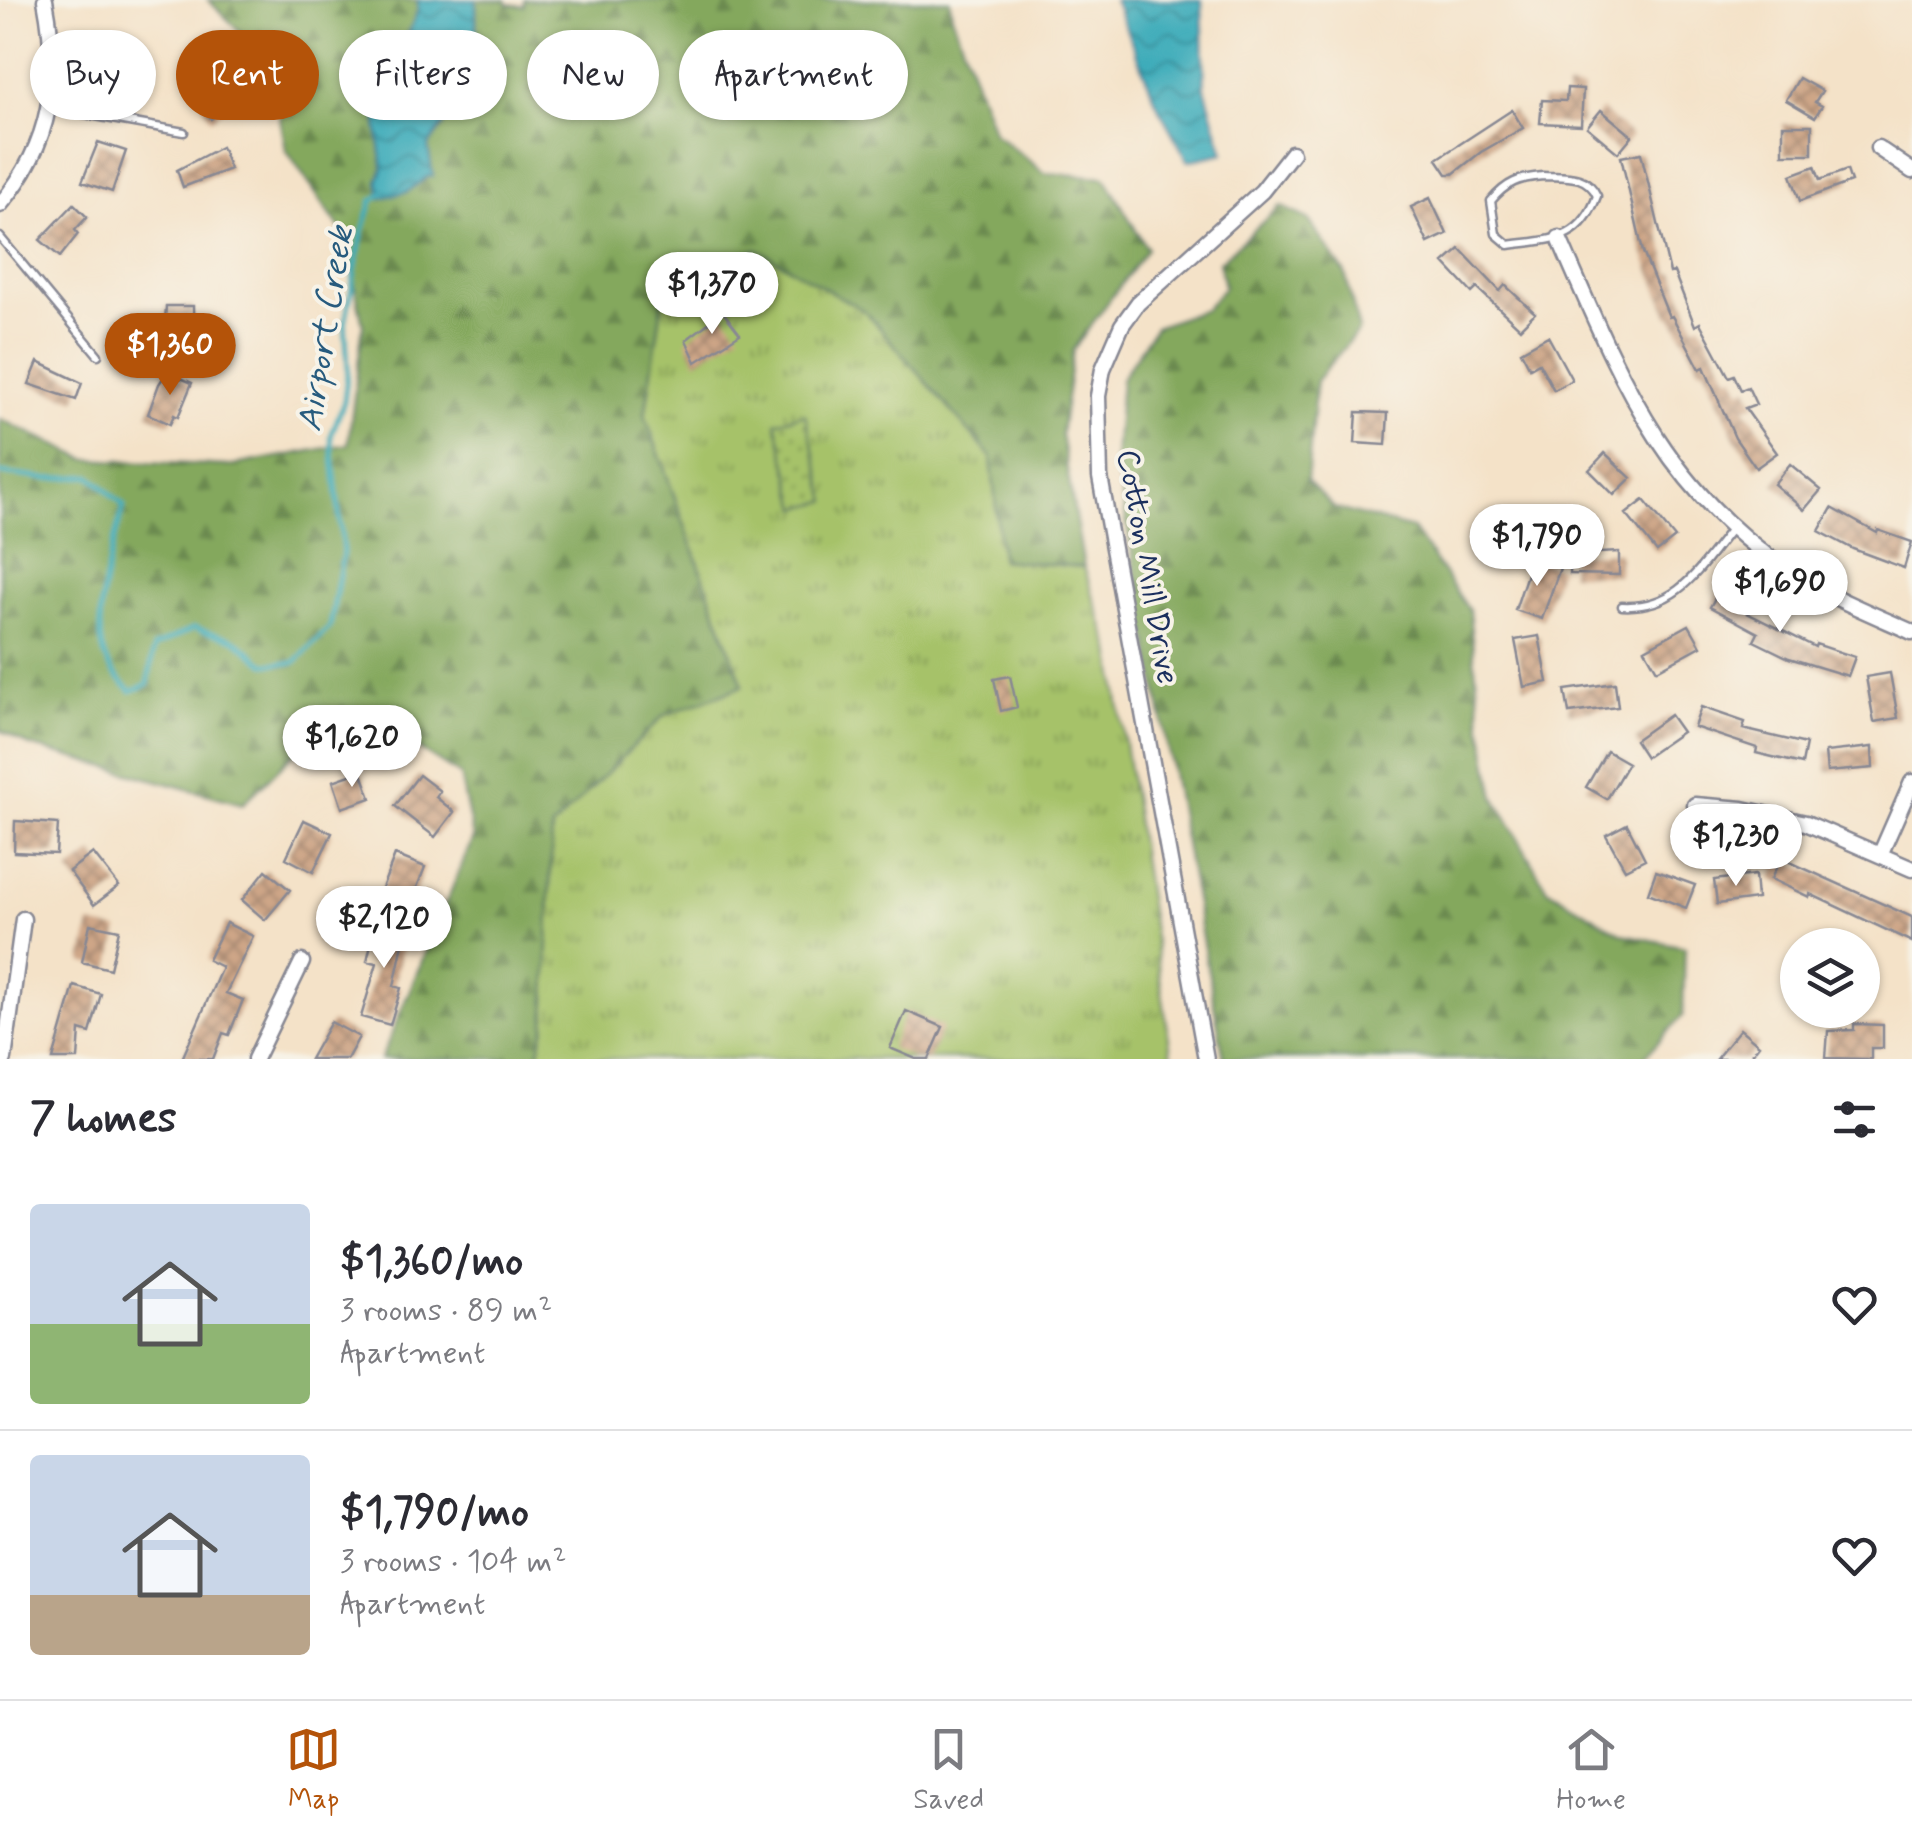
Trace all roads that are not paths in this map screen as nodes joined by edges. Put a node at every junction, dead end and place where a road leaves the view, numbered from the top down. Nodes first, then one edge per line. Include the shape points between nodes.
1 (45, 0) edge
2 (50, 30) edge
3 (45, 120) edge
4 (116, 120) edge
5 (184, 132) dead end
6 (1878, 148) dead end
7 (1292, 154) dead end
8 (1912, 171) edge
9 (0, 204) edge
10 (0, 236) edge
11 (1559, 238) junction
12 (98, 355) dead end
13 (1732, 528) junction
14 (1622, 606) dead end
15 (1912, 632) edge
16 (1912, 782) edge
17 (1695, 805) dead end
18 (1880, 855) junction
19 (1912, 869) edge
20 (22, 919) dead end
21 (302, 962) dead end
22 (4, 1059) edge
23 (255, 1059) edge
24 (1206, 1059) edge

1 - 2 street
3 - 9 street via 18,182
4 - 5 lane
6 - 8 street
7 - 24 street, Cotton Mill Drive via 1262,191 1138,303 1112,344 1098,396 1100,477
10 - 12 lane
11 - 11 lane via 1509,244 1496,234 1490,202 1518,178 1577,177 1597,196 1576,230
11 - 13 street via 1639,412 1697,493
13 - 14 lane via 1670,598
13 - 15 street via 1797,576
16 - 18 street
17 - 18 street via 1790,819
18 - 19 street
20 - 22 street
21 - 23 street

